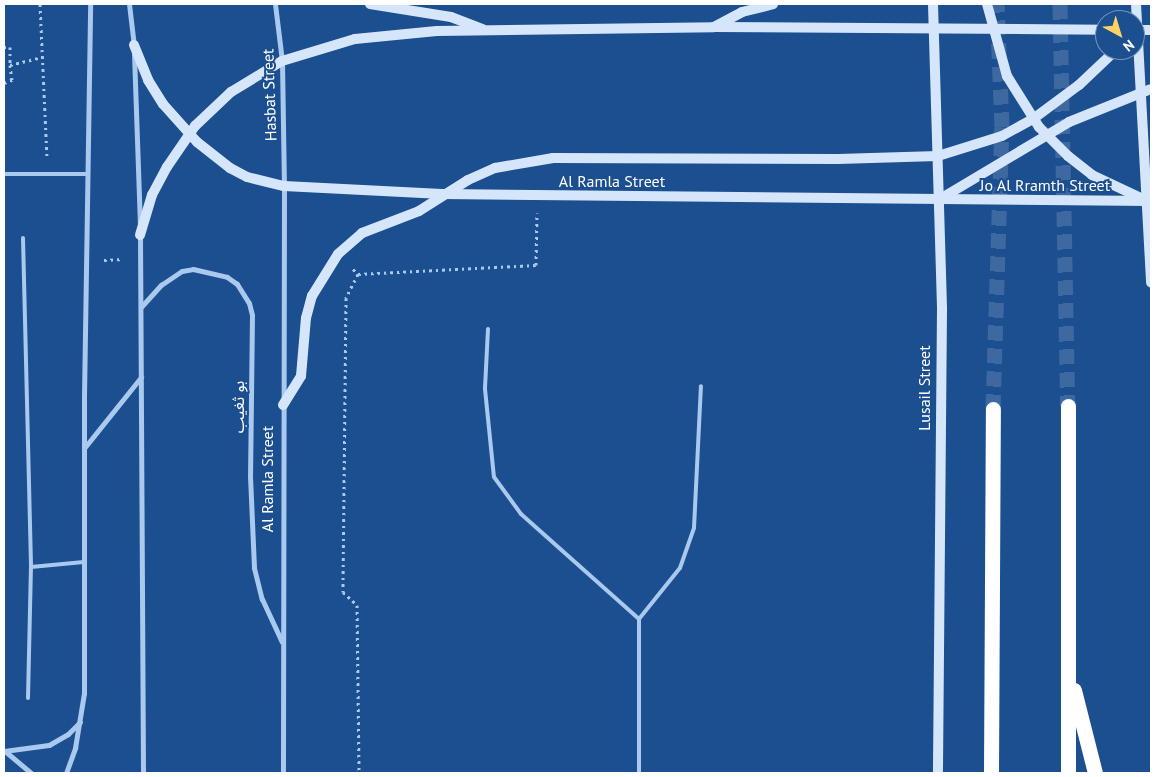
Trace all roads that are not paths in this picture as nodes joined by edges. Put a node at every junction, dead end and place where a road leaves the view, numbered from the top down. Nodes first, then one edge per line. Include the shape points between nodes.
1 (90, 4) edge
2 (129, 4) edge
3 (275, 4) edge
4 (370, 4) edge
5 (772, 4) edge
6 (933, 4) edge
7 (987, 4) edge
8 (714, 27) junction
9 (935, 28) junction
10 (992, 29) junction
11 (486, 30) junction
12 (1095, 30) edge
13 (134, 45) junction
14 (1105, 60) edge
15 (1138, 60) edge
16 (282, 61) junction
17 (1151, 89) edge
18 (1141, 92) junction
19 (1033, 119) junction
20 (189, 134) junction
21 (1046, 136) junction
22 (938, 156) junction
23 (4, 174) edge
24 (86, 174) junction
25 (284, 186) junction
26 (442, 194) junction
27 (940, 199) junction
28 (1149, 201) edge
29 (140, 234) junction
30 (23, 238) dead end
31 (1151, 283) edge
32 (141, 308) junction
33 (488, 329) dead end
34 (141, 377) junction
35 (701, 386) dead end
36 (283, 406) junction
37 (1068, 406) tunnel mouth
38 (994, 409) tunnel mouth
39 (84, 448) junction
40 (84, 562) junction
41 (31, 567) junction
42 (639, 619) junction
43 (282, 642) junction
44 (1069, 675) junction
45 (28, 698) dead end
46 (81, 721) junction
47 (5, 752) edge
48 (31, 773) edge
49 (66, 773) edge
50 (143, 773) edge
51 (283, 773) edge
52 (639, 773) edge
53 (938, 773) edge
54 (991, 773) edge
55 (1068, 773) edge
56 (1095, 773) edge

1 - 24 street
2 - 13 street
3 - 16 street, Hasbat Street
4 - 11 main road via 451,17
5 - 8 main road via 742,12
6 - 9 main road, Lusail Street
7 - 10 main road
8 - 9 main road
8 - 11 main road
9 - 10 main road
9 - 22 main road, Lusail Street
10 - 12 main road
10 - 19 main road via 1007,76
11 - 16 main road via 354,39
13 - 20 main road, Al Ramla Street via 148,80
13 - 29 street
14 - 19 main road
15 - 18 main road
16 - 20 main road via 232,92
16 - 25 street, Hasbat Street
17 - 18 main road
18 - 21 main road via 1092,111
18 - 28 main road
19 - 21 main road
19 - 22 main road via 1002,136
20 - 25 main road, Al Ramla Street via 230,168
20 - 29 main road via 159,180
21 - 27 main road
21 - 28 main road via 1092,175
22 - 26 main road via 848,159 553,158 495,168
22 - 27 main road, Lusail Street
23 - 24 lane
24 - 39 street
25 - 26 main road, Al Ramla Street
25 - 36 street, Al Ramla Street
26 - 27 main road, Al Ramla Street
26 - 36 main road via 419,211 362,234 338,254 312,296 306,318 302,376
27 - 28 main road, Jo Al Rramth Street
27 - 53 main road, Lusail Street
28 - 31 main road
29 - 32 street
30 - 41 lane
32 - 34 street
32 - 43 street, بو ثغيب via 161,285 182,271 193,269 226,276 237,284 249,303 252,315 250,476 254,568 262,599
33 - 42 lane via 485,389 494,477 521,514 580,563
34 - 39 street
34 - 50 street
35 - 42 lane via 694,528 680,568
36 - 43 street, Al Ramla Street
37 - 44 highway
38 - 54 highway
39 - 40 street
40 - 41 lane
40 - 46 street
41 - 45 lane
42 - 52 lane
43 - 51 street, Al Ramla Street
44 - 55 highway
44 - 56 highway
46 - 47 street via 68,734 49,745
46 - 49 street
47 - 48 street

